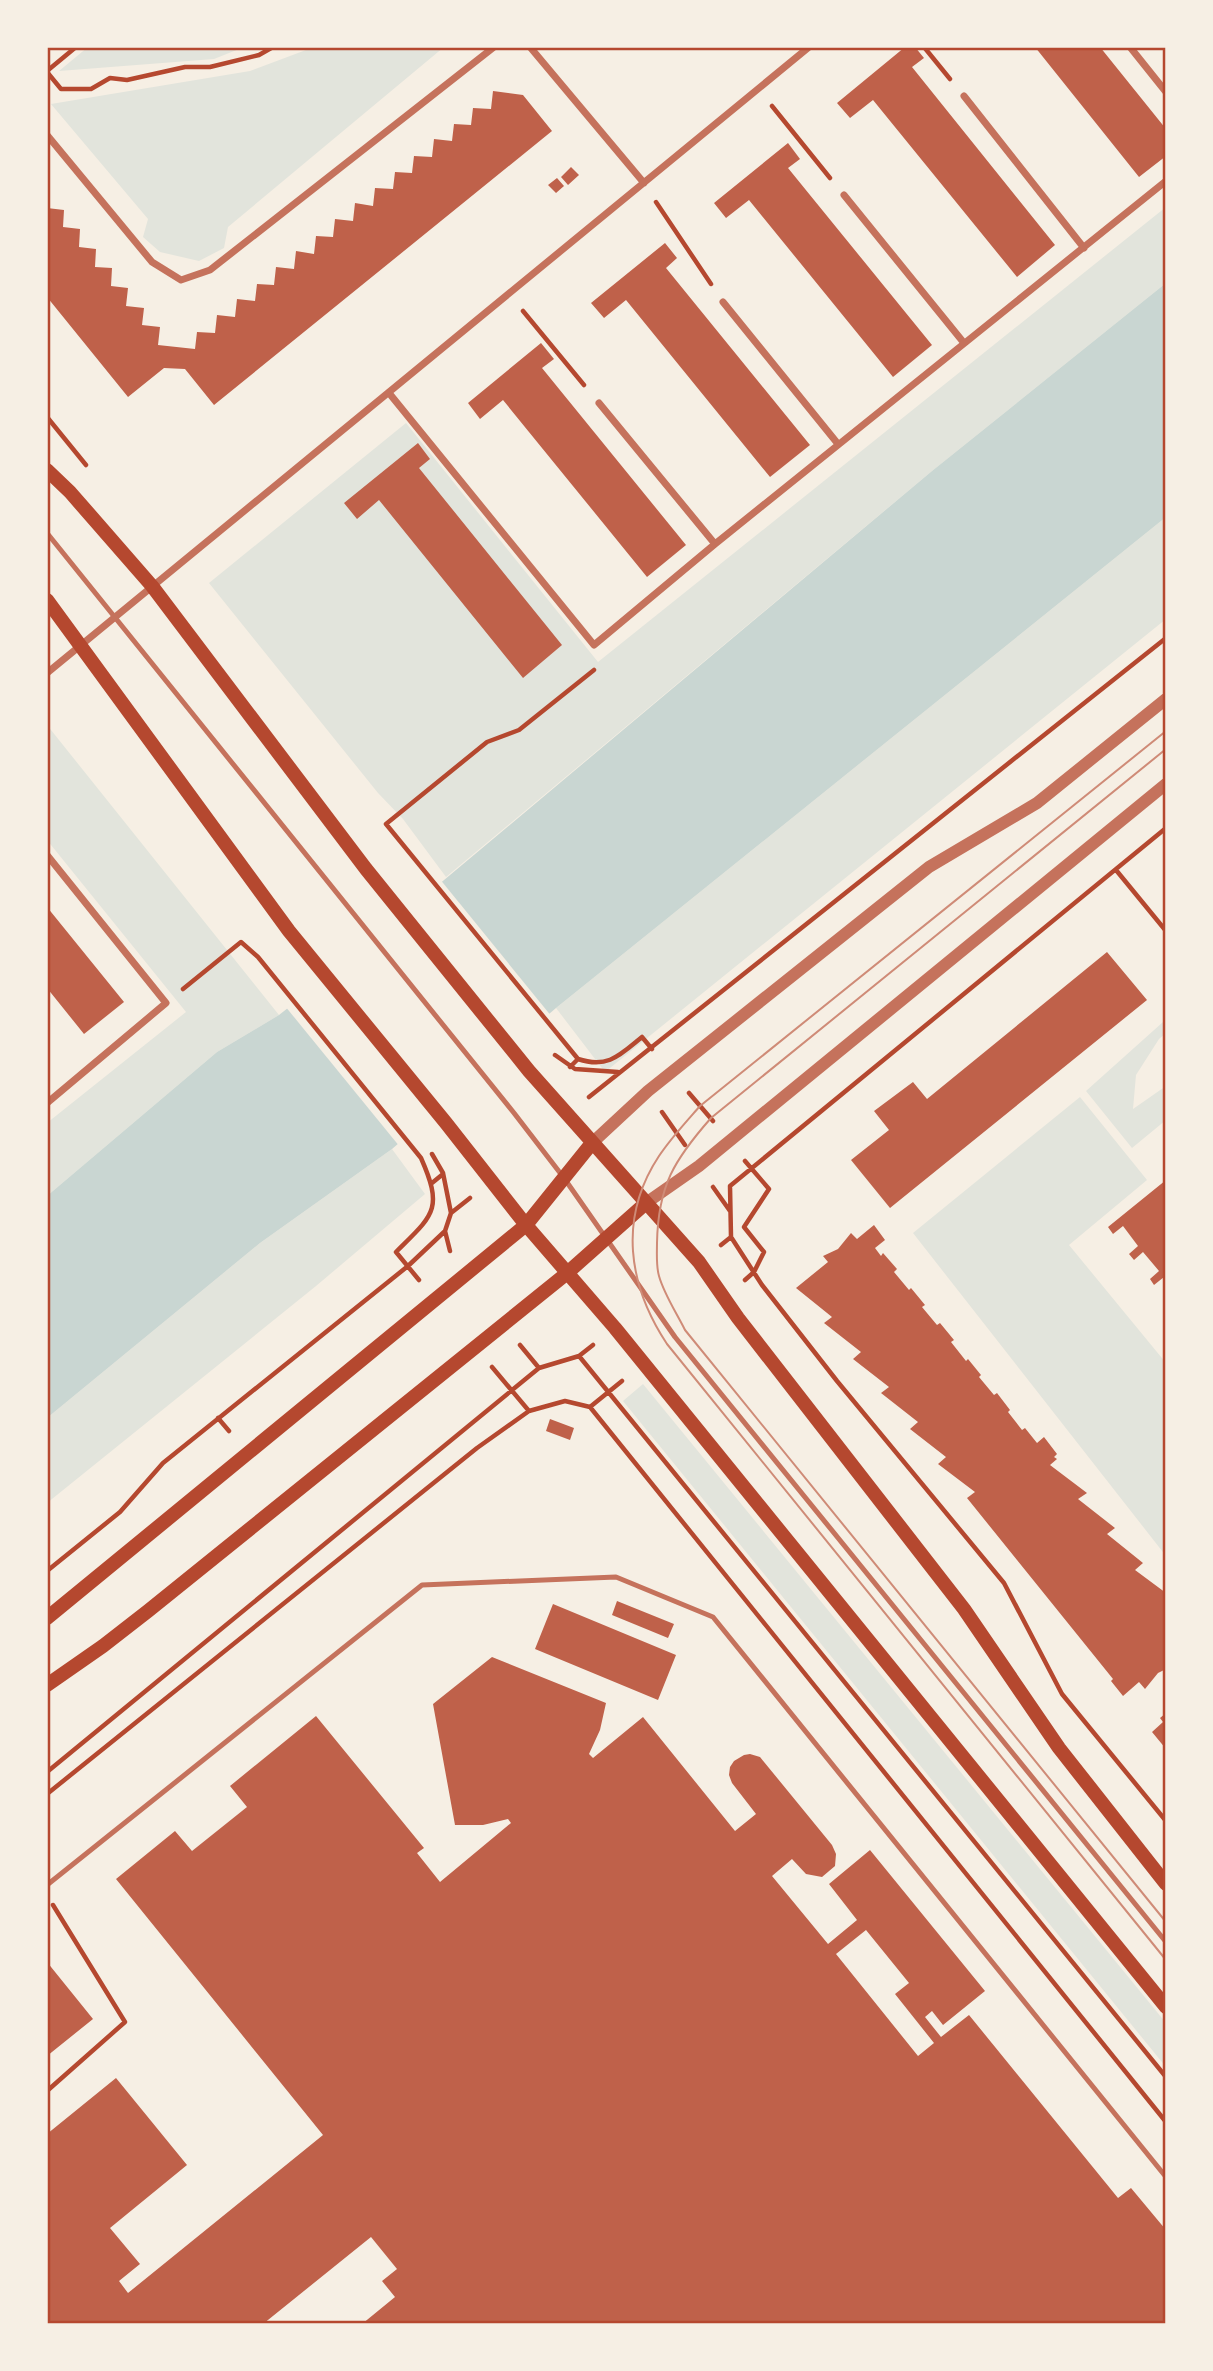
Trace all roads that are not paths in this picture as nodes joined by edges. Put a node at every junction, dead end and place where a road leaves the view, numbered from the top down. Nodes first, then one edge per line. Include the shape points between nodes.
1 (494, 47) edge
2 (530, 47) edge
3 (809, 47) edge
4 (1130, 47) edge
5 (1166, 92) edge
6 (964, 96) road end
7 (47, 135) edge
8 (1166, 181) edge
9 (644, 183) junction
10 (844, 195) road end
11 (1084, 248) junction
12 (723, 302) road end
13 (964, 343) junction
14 (389, 393) junction
15 (599, 403) road end
16 (838, 444) junction
17 (47, 470) edge
18 (47, 533) edge
19 (715, 544) junction
20 (152, 586) junction
21 (47, 600) edge
22 (115, 617) junction
23 (80, 646) junction
24 (47, 673) edge
25 (1166, 699) edge
26 (1166, 784) edge
27 (47, 855) edge
28 (47, 1103) edge
29 (592, 1143) junction
30 (564, 1178) junction
31 (646, 1203) junction
32 (526, 1225) junction
33 (606, 1237) junction
34 (566, 1274) junction
35 (47, 1618) edge
36 (47, 1685) edge
37 (1166, 1884) edge
38 (47, 1885) edge
39 (1166, 1941) edge
40 (1166, 2007) edge
41 (1166, 2177) edge

1 - 7 street via 210,271 181,280 152,262
2 - 9 street
3 - 9 street
4 - 5 street
6 - 11 street
8 - 11 street
9 - 14 street
10 - 13 street
11 - 13 street
12 - 16 street
13 - 16 street
14 - 19 street via 594,645
14 - 20 street
15 - 19 street
16 - 19 street
17 - 20 main road
18 - 22 lane
20 - 22 street
20 - 29 main road via 366,869
21 - 23 main road
22 - 23 street
22 - 30 lane
23 - 24 street
23 - 32 main road via 289,931
25 - 29 street via 1037,803 929,867 648,1091
26 - 31 street via 699,1166
27 - 28 street via 166,1003
29 - 30 main road
29 - 31 main road
30 - 32 main road
30 - 33 lane
31 - 33 main road
31 - 37 main road via 699,1262 964,1609 1059,1748
32 - 34 main road
32 - 35 main road
33 - 34 main road
33 - 39 lane via 675,1337
34 - 36 main road via 103,1646
34 - 40 main road
38 - 41 lane via 422,1585 616,1577 713,1617

